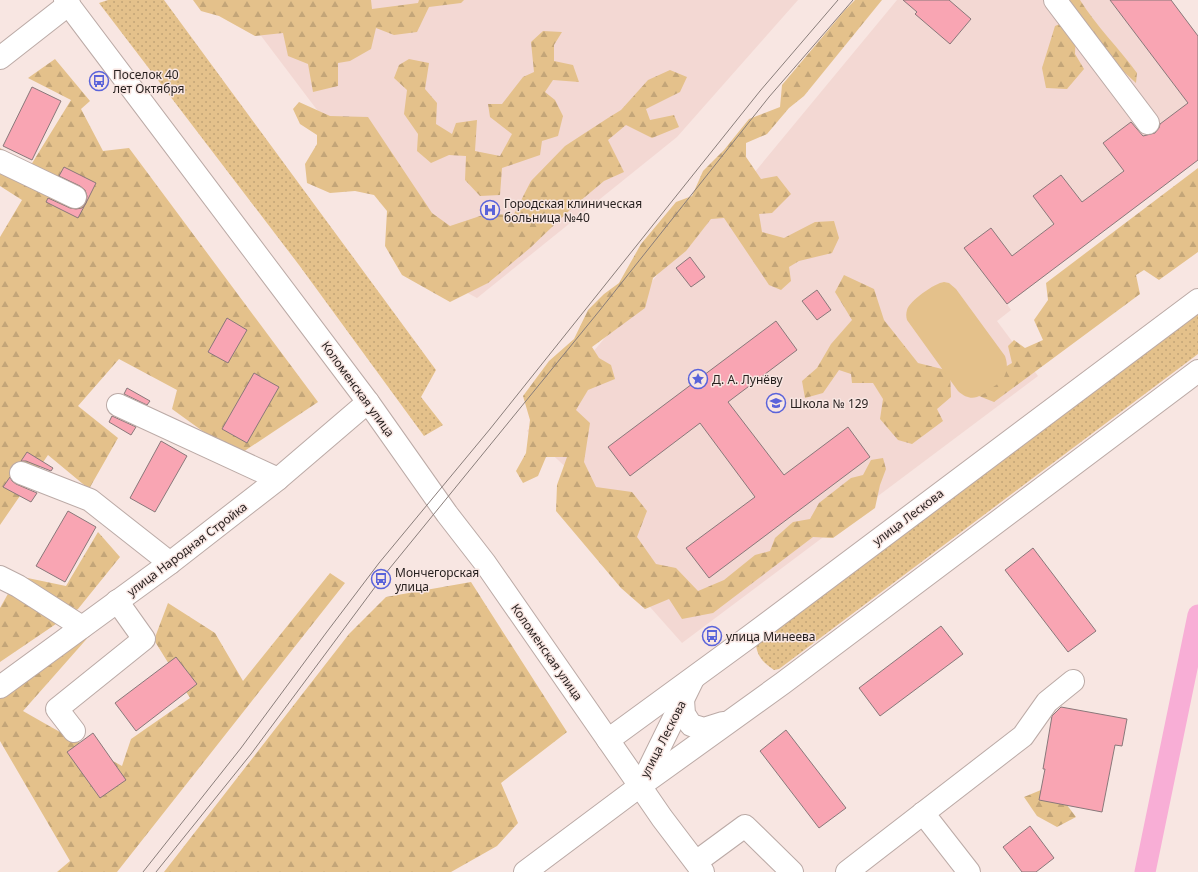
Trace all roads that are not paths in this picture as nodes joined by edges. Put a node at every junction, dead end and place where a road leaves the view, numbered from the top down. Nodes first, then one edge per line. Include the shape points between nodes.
1 (1055, 0) edge
2 (67, 2) edge
3 (0, 58) edge
4 (1148, 123) dead end
5 (0, 161) edge
6 (75, 197) dead end
7 (1198, 300) edge
8 (1198, 371) edge
9 (368, 402) junction
10 (118, 405) dead end
11 (22, 472) dead end
12 (278, 479) junction
13 (170, 563) junction
14 (0, 577) edge
15 (117, 601) junction
16 (82, 627) junction
17 (695, 676) junction
18 (1073, 682) dead end
19 (0, 687) edge
20 (683, 700) junction
21 (728, 722) junction
22 (74, 731) dead end
23 (608, 740) junction
24 (640, 786) junction
25 (923, 813) junction
26 (700, 867) edge
27 (526, 872) edge
28 (792, 872) edge
29 (847, 872) edge
30 (969, 872) edge

1 - 4 main road
2 - 3 main road
2 - 9 main road, Коломенская улица
5 - 6 main road
7 - 17 main road, улица Лескова
8 - 21 main road, улица Лескова
9 - 12 main road, улица Народная Стройка
9 - 23 main road, Коломенская улица via 485,563
10 - 12 main road
11 - 13 main road via 90,500
12 - 13 main road, улица Народная Стройка
13 - 15 main road, улица Народная Стройка
14 - 16 main road
15 - 16 main road, улица Народная Стройка
15 - 22 main road via 144,639 57,709
16 - 19 main road, улица Народная Стройка
17 - 20 main road, улица Лескова
17 - 23 main road
18 - 25 main road via 1047,702 1023,736
20 - 21 main road via 684,714 691,725 704,729
20 - 24 main road, улица Лескова
21 - 24 main road, улица Лескова
23 - 24 main road, Коломенская улица
24 - 26 main road, Коломенская улица
24 - 27 main road
25 - 29 main road
25 - 30 main road
26 - 28 main road via 745,826

